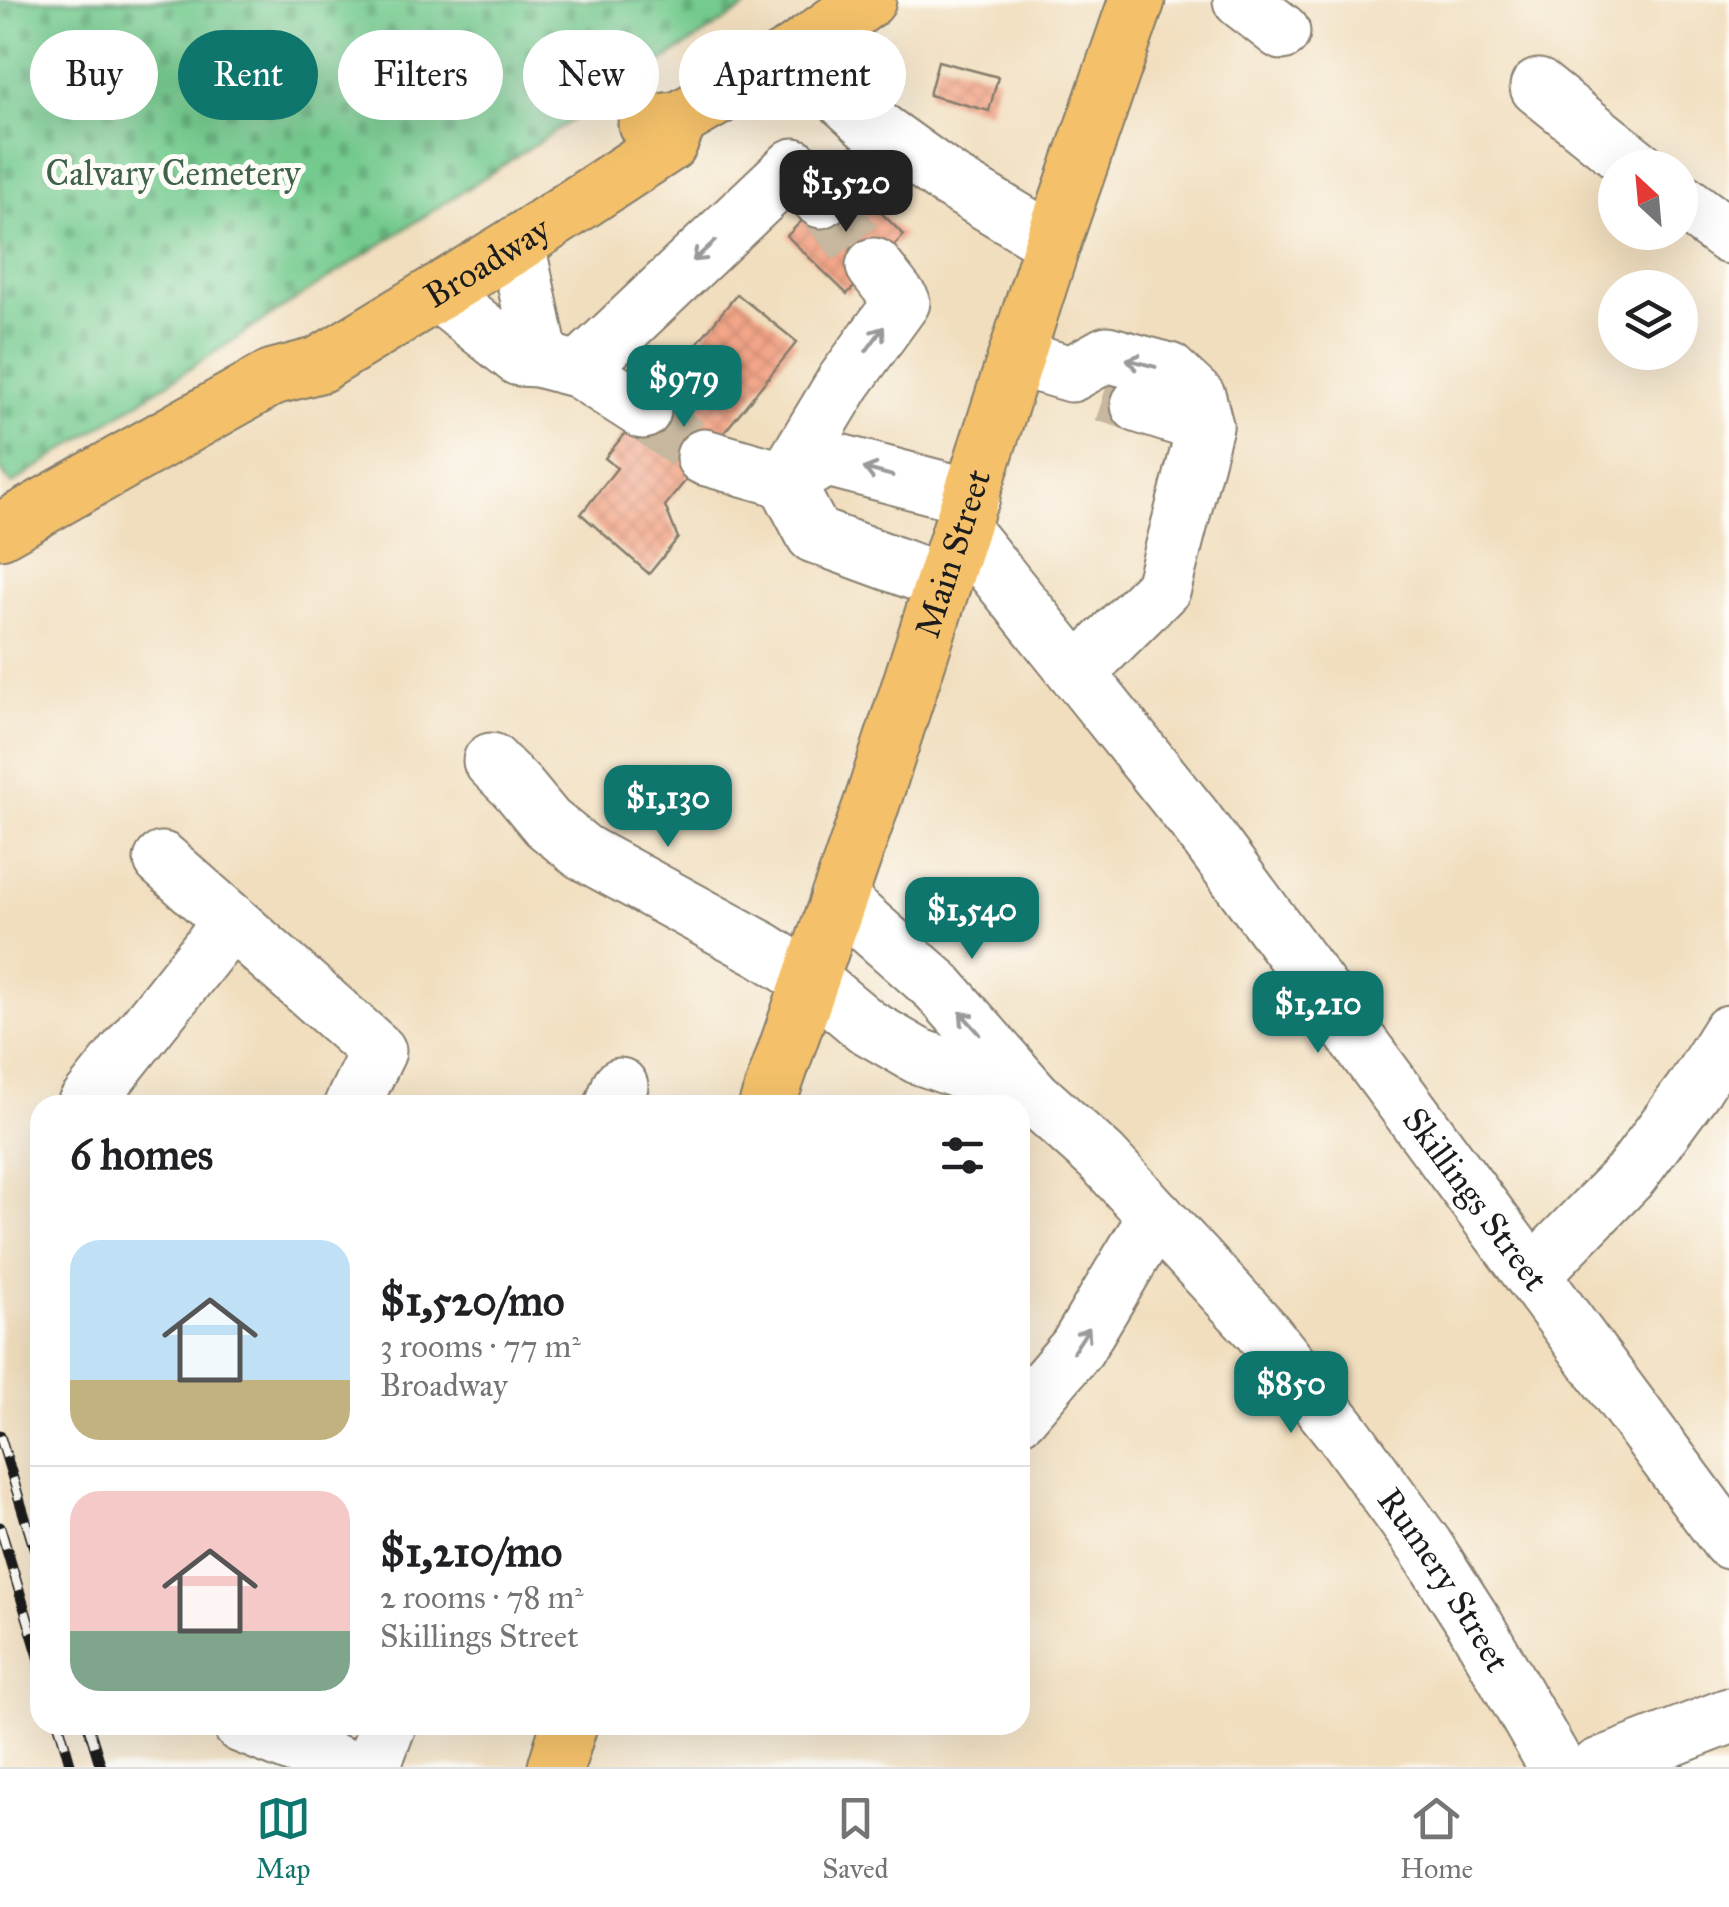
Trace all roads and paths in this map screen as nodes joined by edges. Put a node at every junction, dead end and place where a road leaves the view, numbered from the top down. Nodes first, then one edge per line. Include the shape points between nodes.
1 (868, 0) edge
2 (1138, 0) edge
3 (826, 30) edge
4 (1538, 87) dead end
5 (679, 119) edge
6 (680, 120) edge
7 (869, 120) edge
8 (1617, 150) edge
9 (822, 200) tunnel mouth
10 (1698, 213) edge
11 (1729, 236) edge
12 (1053, 242) junction
13 (517, 244) junction
14 (874, 266) tunnel mouth
15 (438, 293) junction
16 (1016, 358) junction
17 (558, 364) junction
18 (274, 377) junction
19 (1105, 391) junction
20 (643, 410) tunnel mouth
21 (1205, 426) junction
22 (704, 457) tunnel mouth
23 (785, 480) junction
24 (967, 513) junction
25 (0, 531) edge
26 (942, 582) junction
27 (1077, 672) junction
28 (491, 761) dead end
29 (162, 860) dead end
30 (838, 899) junction
31 (231, 922) junction
32 (812, 982) junction
33 (1729, 1032) edge
34 (93, 1095) edge
35 (357, 1095) edge
36 (771, 1095) edge
37 (1034, 1096) junction
38 (1156, 1216) junction
39 (1532, 1275) junction
40 (1030, 1403) edge
41 (1729, 1541) edge
42 (1729, 1716) edge
43 (266, 1735) edge
44 (384, 1735) edge
45 (566, 1735) edge
46 (347, 1767) edge
47 (372, 1767) edge
48 (556, 1767) edge
49 (1557, 1767) edge
50 (1598, 1767) edge

1 - 3 main road, Broadway
2 - 12 main road, Main Street
4 - 8 street
5 - 18 main road, Broadway via 646,124 308,338
6 - 13 main road, Broadway via 669,144
7 - 12 street via 950,180
9 -> 17 street via 794,166
10 - 11 street
12 - 16 main road, Main Street
13 - 15 main road, Broadway
13 - 17 street via 538,344
23 -> 14 street via 902,302
15 - 17 street via 519,358
15 - 18 main road, Broadway via 319,364
16 - 19 street
16 - 24 main road, Main Street
17 - 20 street
18 - 25 main road, Broadway
19 - 21 street
21 -> 19 street via 1198,398 1169,371 1107,354
21 - 27 street via 1163,588
22 - 23 street
24 -> 23 street via 828,459
23 - 26 street via 814,535
24 - 26 main road, Main Street
24 - 27 street, Skillings Street
26 - 30 main road, Main Street
27 - 39 street, Skillings Street
28 - 32 street, Rumery Street via 583,852
29 - 31 street
30 - 32 main road, Main Street
37 -> 30 street, Rumery Street via 938,987
31 - 34 street
31 - 35 street via 378,1052
32 - 36 main road, Main Street
32 - 37 street, Rumery Street via 866,1026 918,1056
33 - 39 street via 1631,1174
37 - 38 street, Rumery Street
40 -> 38 street via 1078,1348
38 - 49 street, Rumery Street via 1260,1328 1414,1530
39 - 41 street, Skillings Street
42 - 50 street
43 - 46 street
44 - 47 street
45 - 48 main road

